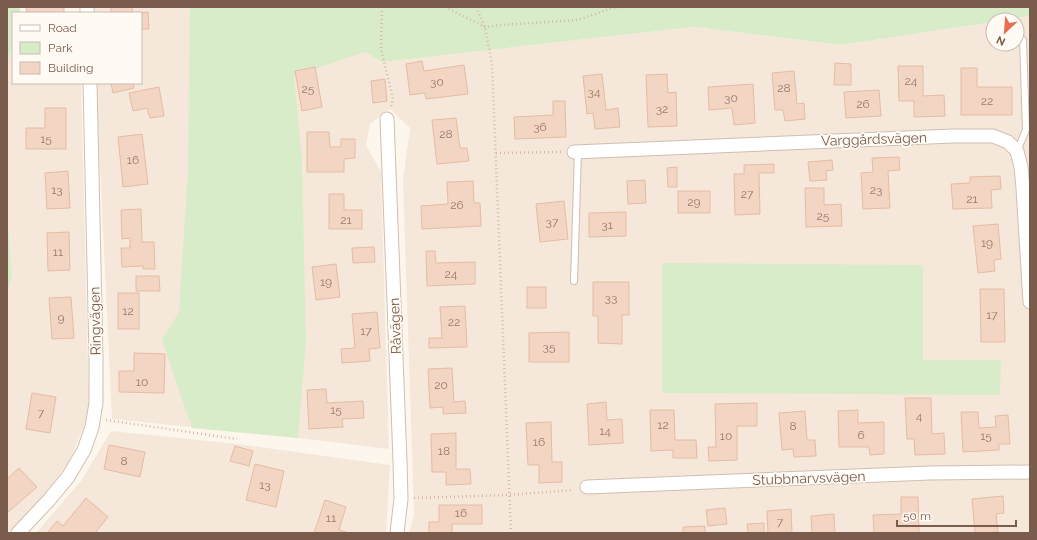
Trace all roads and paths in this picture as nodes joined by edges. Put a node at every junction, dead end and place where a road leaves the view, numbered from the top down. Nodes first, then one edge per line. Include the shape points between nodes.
1 (382, 7) edge
2 (445, 7) edge
3 (476, 7) edge
4 (621, 7) edge
5 (485, 27) junction
6 (1023, 52) edge
7 (90, 84) edge
8 (387, 119) joint
9 (1017, 151) junction
10 (576, 152) junction
11 (496, 153) junction
12 (574, 281) dead end
13 (1030, 302) edge
14 (93, 417) junction
15 (237, 439) dead end
16 (1030, 472) edge
17 (587, 487) joint
18 (509, 494) junction
19 (401, 499) junction
20 (18, 533) edge
21 (397, 533) edge
22 (511, 533) edge

1 - 8 path via 381,49 393,99
2 - 5 path
3 - 5 path
4 - 5 path via 578,20
5 - 11 path via 492,64
6 - 9 lane via 1026,130
7 - 14 street, Ringvägen via 96,357 96,403
8 - 19 street, Råvägen
9 - 10 street, Varggårdsvägen via 1008,142 992,136 973,136
9 - 13 street via 1024,188
10 - 11 path
10 - 12 lane
11 - 18 path
14 - 15 path
14 - 20 street, Ringvägen via 84,450 68,477
16 - 17 street, Stubbnarvsvägen via 930,473
17 - 18 path
18 - 19 path
18 - 22 path
19 - 21 street, Råvägen

